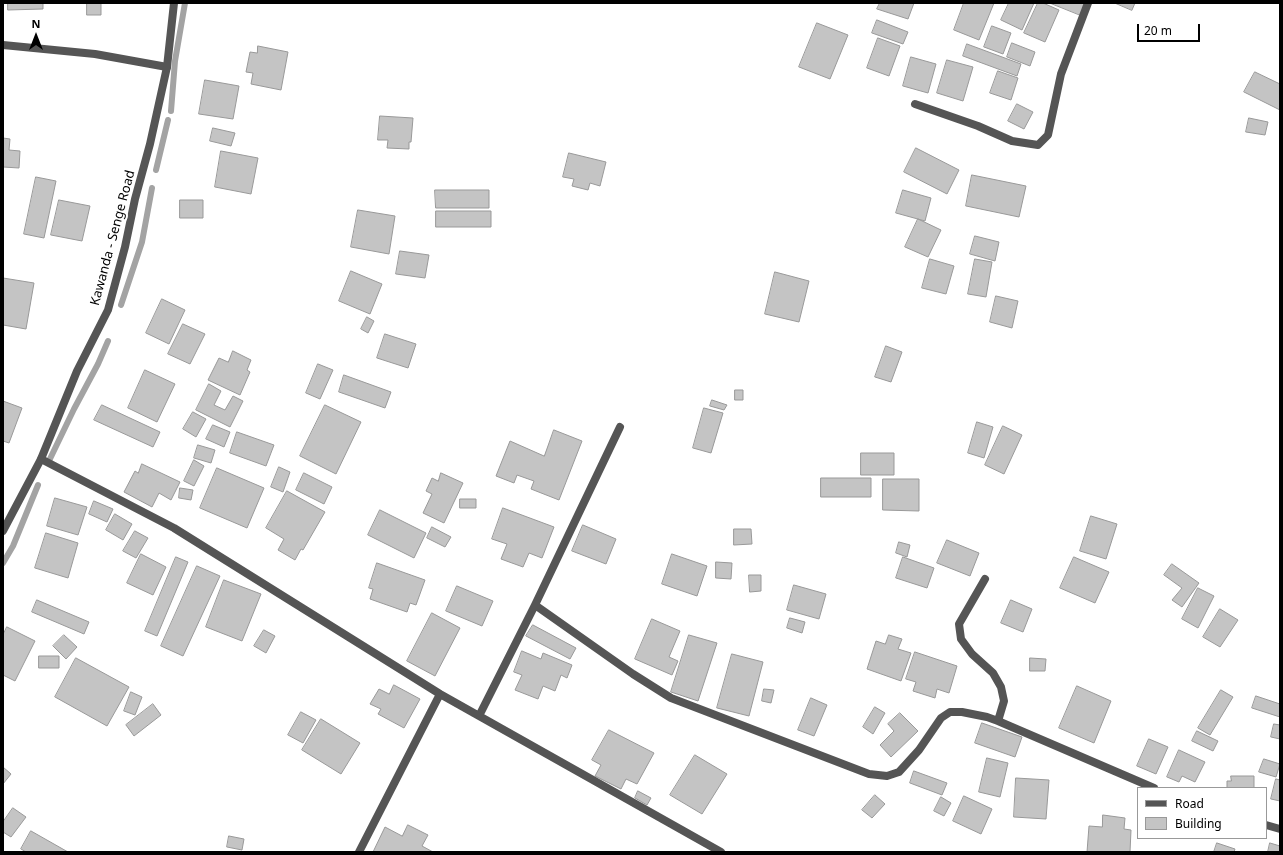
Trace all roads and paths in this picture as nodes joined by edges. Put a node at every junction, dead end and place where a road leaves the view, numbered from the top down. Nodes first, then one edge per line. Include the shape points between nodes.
1 (174, 3) edge
2 (1088, 3) edge
3 (3, 45) edge
4 (167, 67) junction
5 (915, 104) dead end
6 (620, 427) dead end
7 (41, 459) junction
8 (3, 531) edge
9 (985, 579) dead end
10 (535, 605) junction
11 (440, 694) junction
12 (479, 716) junction
13 (998, 721) junction
14 (1152, 787) edge
15 (1267, 826) edge
16 (1280, 829) edge
17 (359, 852) edge
18 (721, 852) edge

1 - 4 street, Kawanda - Senge Road
2 - 5 street via 1061,74 1048,135 1038,145 1012,141
3 - 4 street via 95,54
4 - 7 street, Kawanda - Senge Road via 108,310 77,371
6 - 10 street
7 - 8 street, Kawanda - Senge Road
7 - 11 street via 174,528
9 - 13 street via 959,624 961,639 972,654 993,673 1001,687 1004,701
10 - 12 street
10 - 13 street via 671,698 869,774 886,776 899,772 920,750 941,718 950,712 962,712
11 - 12 street
11 - 17 street
12 - 18 street
13 - 14 street
15 - 16 street

